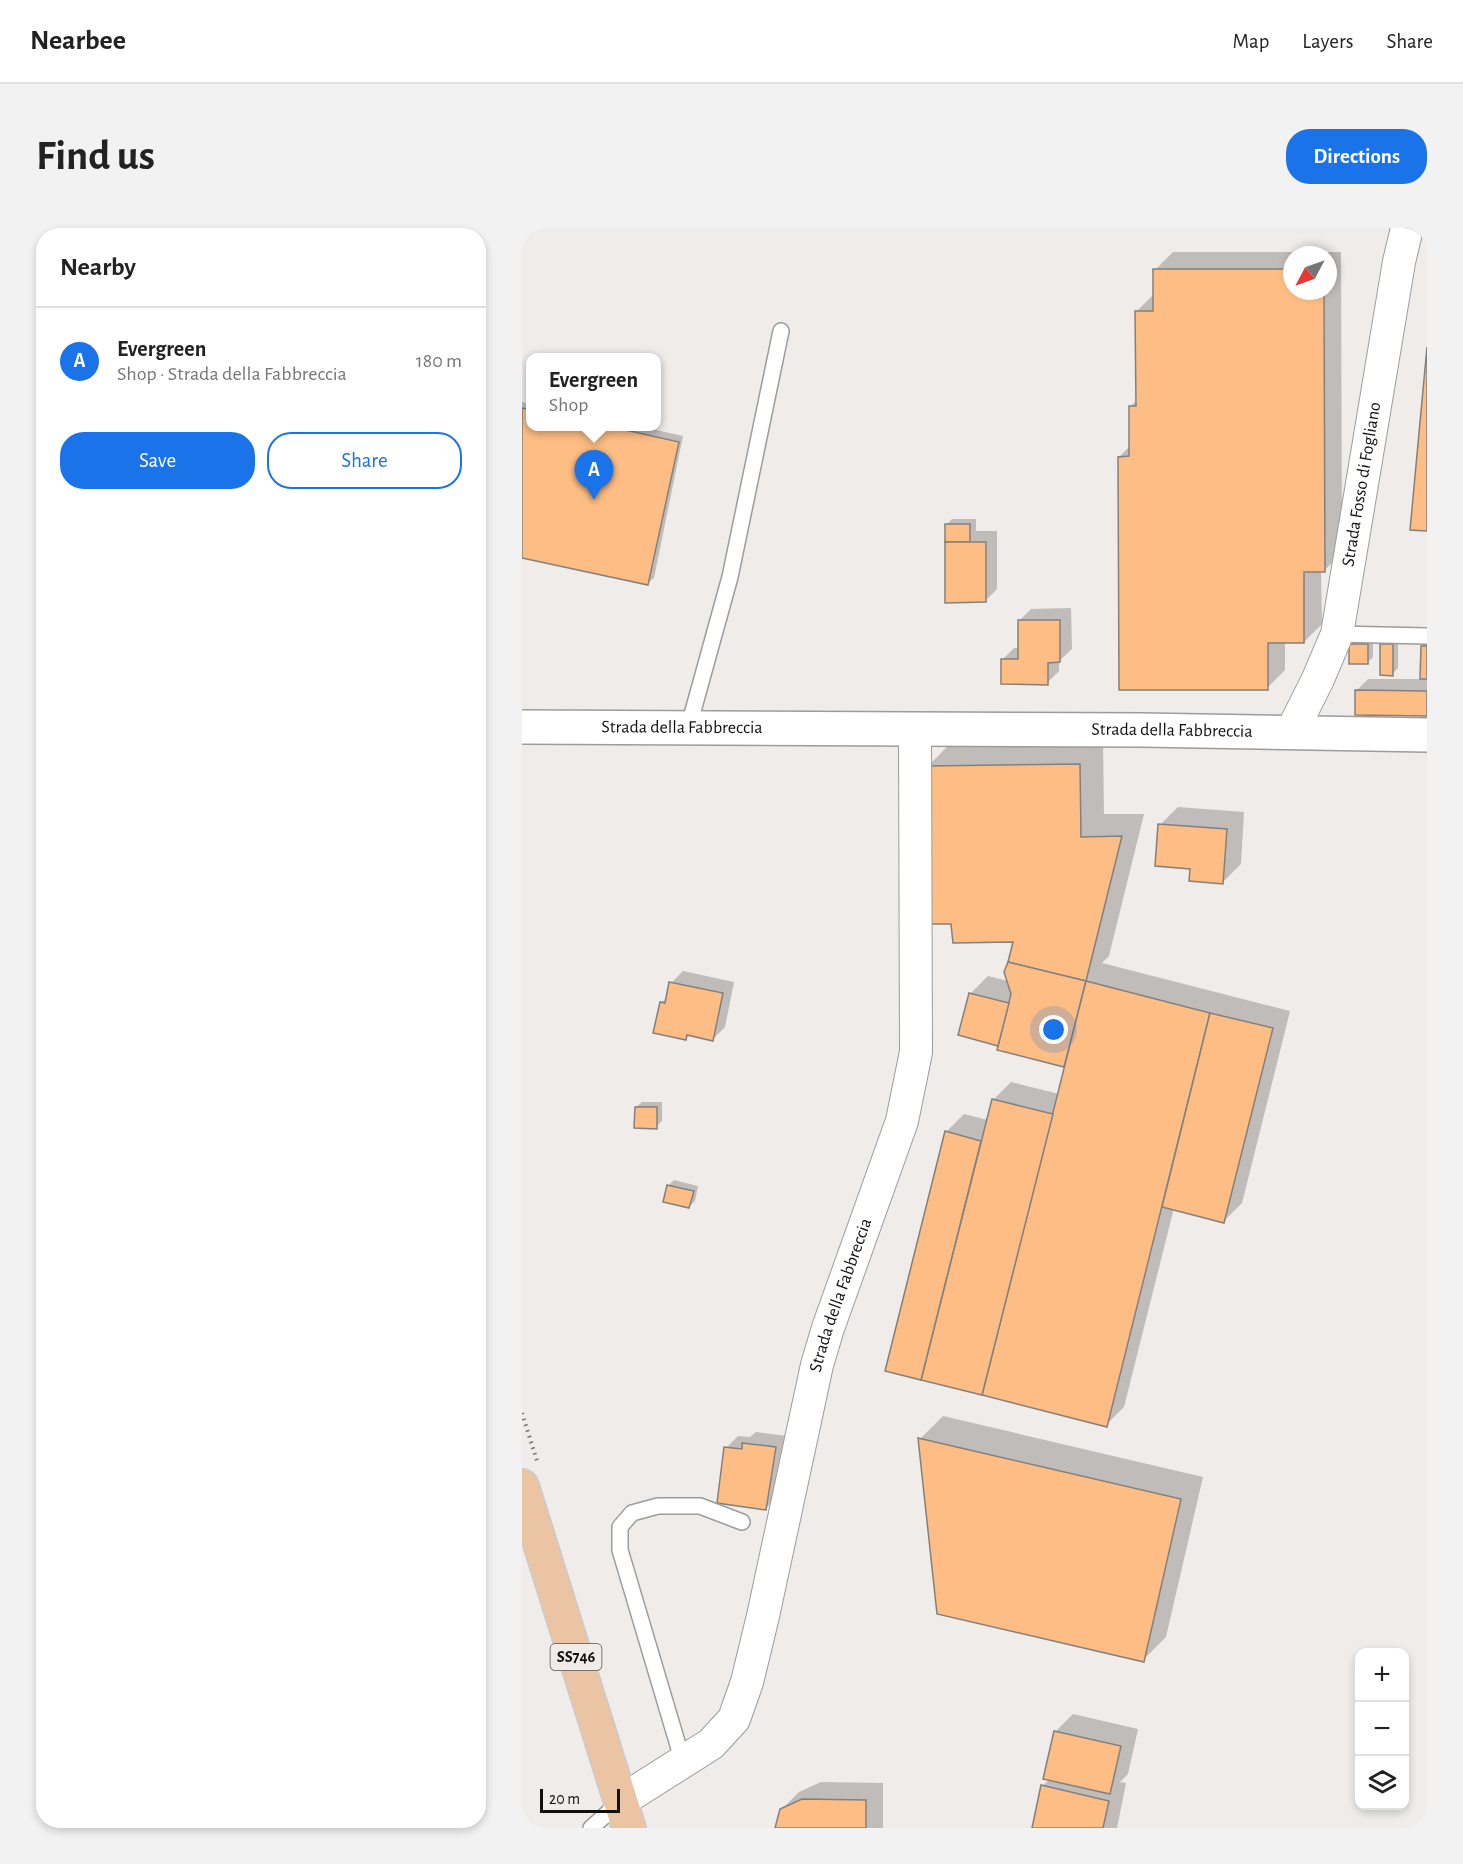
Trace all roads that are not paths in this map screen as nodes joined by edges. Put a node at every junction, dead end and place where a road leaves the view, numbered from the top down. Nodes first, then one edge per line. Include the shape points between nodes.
1 (1407, 228) edge
2 (781, 331) dead end
3 (1337, 633) junction
4 (1427, 636) edge
5 (522, 727) edge
6 (688, 729) junction
7 (915, 730) junction
8 (1291, 733) junction
9 (1427, 735) edge
10 (522, 1486) edge
11 (742, 1522) dead end
12 (683, 1762) junction
13 (625, 1815) edge
14 (591, 1828) edge

1 - 3 street, Strada Fosso di Fogliano
2 - 6 lane via 729,577
3 - 4 lane
3 - 8 street, Strada Fosso di Fogliano
5 - 6 street, Strada della Fabbreccia
6 - 7 street, Strada della Fabbreccia
7 - 8 street, Strada della Fabbreccia
7 - 12 street, Strada della Fabbreccia via 916,1052 902,1121 817,1365 747,1682 734,1719 711,1744
8 - 9 street, Strada della Fabbreccia
10 - 13 main road, SS746
11 - 12 lane via 700,1506 658,1506 632,1513 620,1527 620,1550
12 - 13 street, Strada della Fabbreccia
13 - 14 lane

